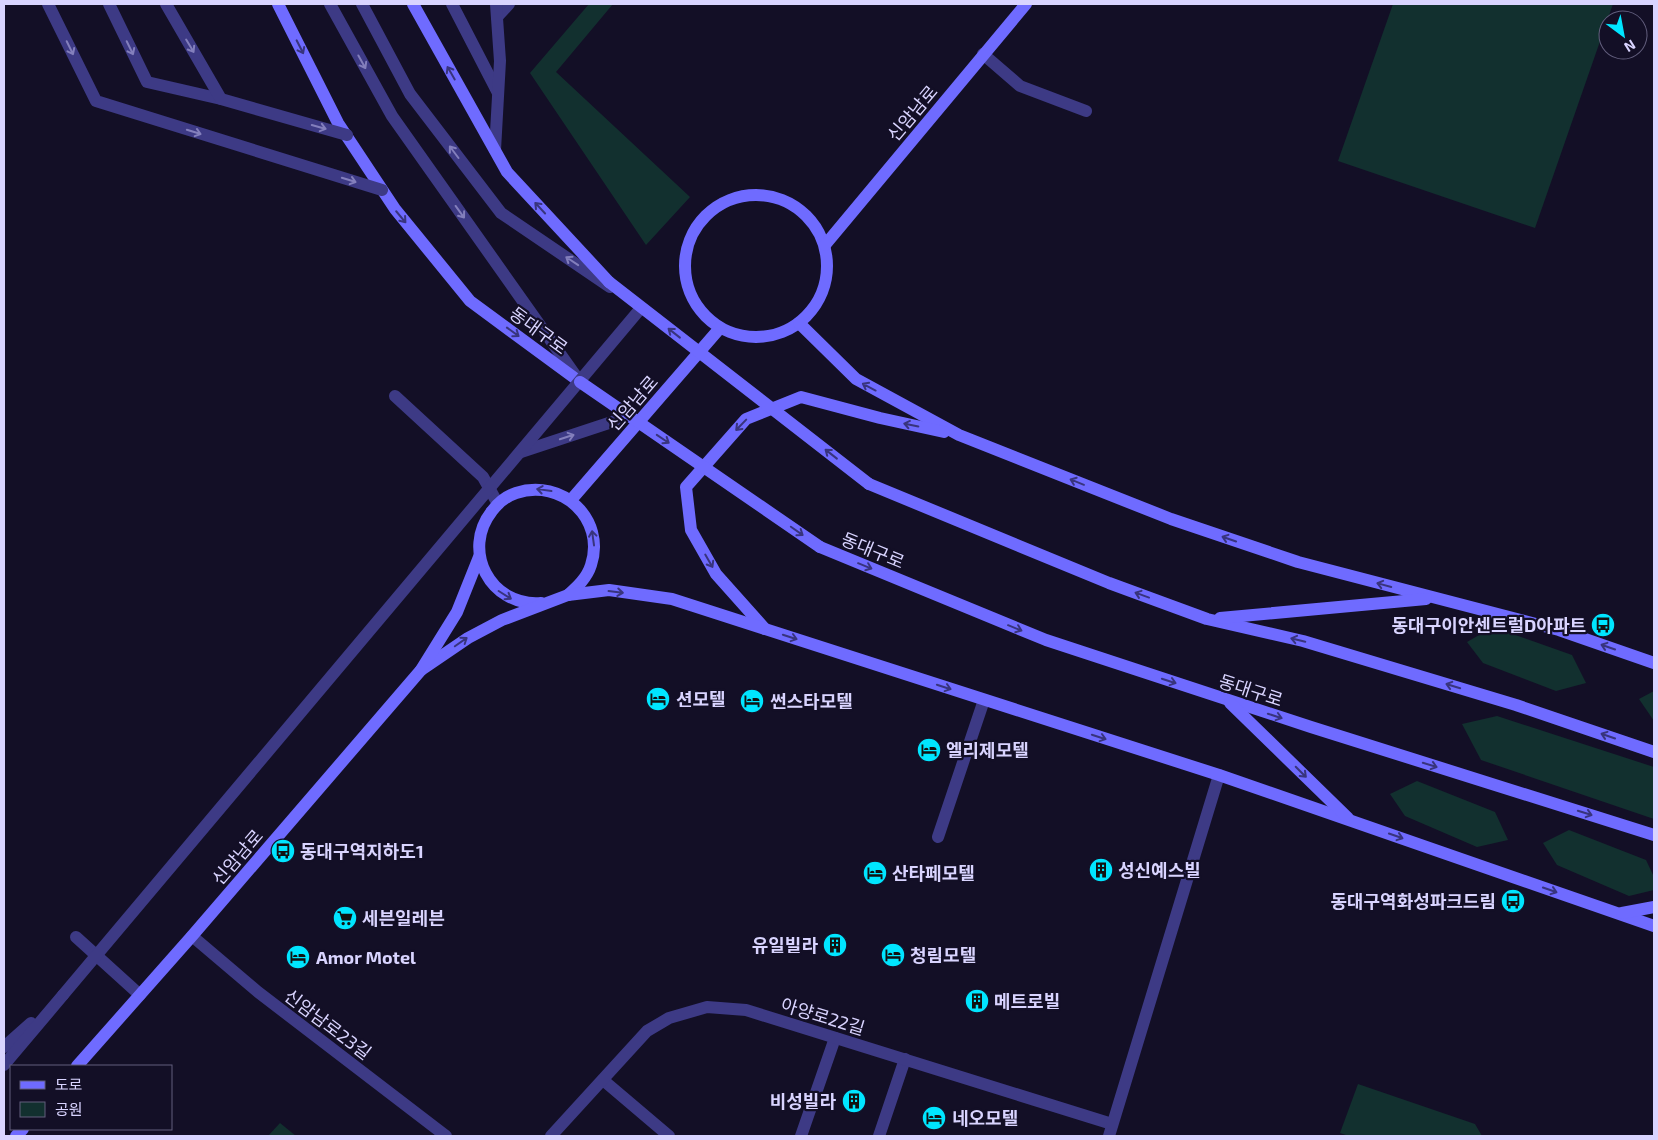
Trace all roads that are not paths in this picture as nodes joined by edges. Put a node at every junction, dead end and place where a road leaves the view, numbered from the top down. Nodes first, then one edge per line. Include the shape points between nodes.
1 (48, 4) edge
2 (109, 4) edge
3 (166, 4) edge
4 (278, 4) edge
5 (330, 4) edge
6 (362, 4) edge
7 (413, 4) edge
8 (452, 4) edge
9 (496, 4) edge
10 (509, 4) edge
11 (1026, 4) edge
12 (498, 18) junction
13 (983, 54) junction
14 (498, 92) junction
15 (221, 99) junction
16 (1086, 111) dead end
17 (347, 135) junction
18 (495, 150) junction
19 (382, 190) junction
20 (825, 245) junction
21 (641, 308) junction
22 (798, 323) junction
23 (720, 328) junction
24 (580, 382) junction
25 (395, 396) dead end
26 (630, 416) junction
27 (959, 435) junction
28 (521, 452) junction
29 (571, 500) junction
30 (498, 504) junction
31 (479, 557) junction
32 (568, 595) junction
33 (1436, 598) junction
34 (551, 602) junction
35 (1207, 619) junction
36 (766, 630) junction
37 (1654, 663) edge
38 (422, 670) junction
39 (984, 700) junction
40 (1228, 701) junction
41 (1654, 752) edge
42 (1219, 775) junction
43 (1350, 820) junction
44 (1654, 835) edge
45 (938, 837) dead end
46 (1654, 907) edge
47 (1619, 914) junction
48 (1654, 926) edge
49 (192, 936) junction
50 (76, 937) dead end
51 (63, 995) junction
52 (140, 995) junction
53 (835, 1038) junction
54 (4, 1047) edge
55 (905, 1059) junction
56 (4, 1065) edge
57 (78, 1065) edge
58 (603, 1080) junction
59 (1110, 1130) edge
60 (446, 1136) edge
61 (551, 1136) edge
62 (669, 1136) edge
63 (802, 1136) edge
64 (879, 1136) edge

1 -> 19 street, bridge via 96,102
2 -> 15 street, bridge via 147,82
3 -> 15 street, bridge
4 -> 17 main road, 동대구로
5 -> 24 street via 392,116
21 -> 6 street, bridge via 501,212 410,94
18 -> 7 main road
8 - 14 street
9 - 12 street
10 - 12 street
11 - 13 main road, 신암남로
12 - 14 street
13 - 16 street via 1020,86
13 - 20 main road, 신암남로
14 - 18 street
15 -> 17 street, bridge
17 - 19 main road, 동대구로
21 -> 18 main road, bridge via 609,282 507,172
19 -> 24 main road, 동대구로 via 470,301
20 - 22 main road via 828,270 822,294 809,314
20 - 23 main road via 815,225 799,209 778,199 755,195 733,199 713,211 697,227 688,248 685,271 690,294 702,313
21 - 24 street, bridge
35 -> 21 main road, bridge via 1109,583 869,484
22 - 23 main road via 767,337 742,336
27 -> 22 main road via 856,380
23 - 29 main road, 신암남로
24 - 26 main road, 동대구로, bridge
24 - 28 street, bridge
25 - 30 street via 483,477
28 -> 26 street
26 -> 40 main road, 동대구로, bridge via 820,547 1046,640
33 -> 27 main road via 1298,562 1206,531
27 -> 36 main road via 801,397 746,419 686,487 691,530 716,574
28 - 51 street, bridge
29 -> 30 main road via 553,492 534,489 515,493
32 -> 29 main road via 582,583 591,566 594,548 592,530 584,514
30 - 31 main road via 486,519 480,537
31 -> 34 main road via 486,575 498,591 514,600 532,604
31 - 38 main road via 457,612
32 - 34 main road
32 -> 36 main road via 609,590 672,599
33 - 35 main road
37 -> 33 main road via 1559,630
38 -> 34 main road via 468,638 502,620
41 -> 35 main road via 1516,705 1350,655
36 -> 39 main road
38 - 49 main road, 신암남로
39 -> 42 main road
39 - 45 street
40 -> 43 main road
40 -> 44 main road, 동대구로
42 - 43 main road
42 - 59 street
43 -> 47 main road
46 - 47 main road
47 - 48 main road
49 - 52 main road, 신암남로
49 - 60 street, 신암남로23길 via 258,992
50 - 52 street
51 - 54 street
51 - 56 street
52 - 57 main road, 신암남로
53 - 55 street, 아양로22길
53 - 58 street, 아양로22길 via 746,1010 708,1007 669,1018 647,1031
53 - 63 street
55 - 59 street, 아양로22길
55 - 64 street
58 - 61 street, 아양로22길
58 - 62 street

